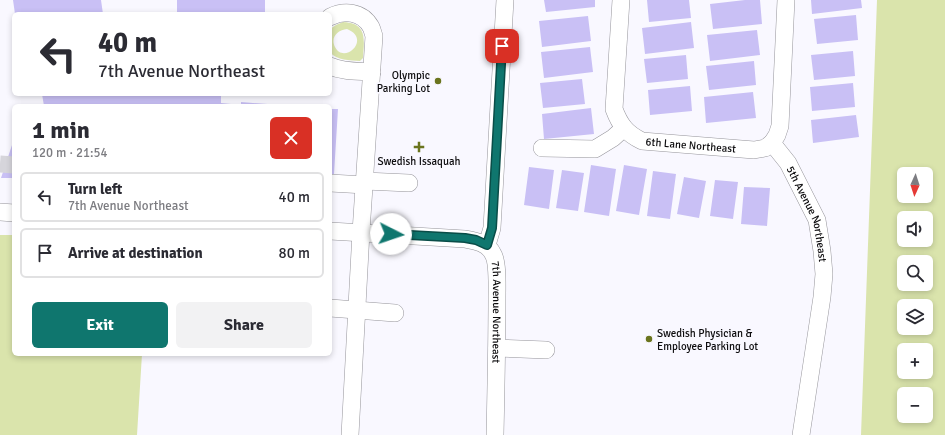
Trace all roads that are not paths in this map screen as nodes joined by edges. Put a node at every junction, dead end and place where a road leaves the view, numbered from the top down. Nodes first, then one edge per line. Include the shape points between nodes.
1 (505, 0) edge
2 (621, 0) edge
3 (786, 0) edge
4 (332, 16) edge
5 (332, 67) edge
6 (372, 72) junction
7 (624, 128) junction
8 (772, 143) junction
9 (542, 148) dead end
10 (332, 183) edge
11 (365, 183) junction
12 (409, 183) dead end
13 (0, 212) edge
14 (12, 213) edge
15 (332, 230) edge
16 (362, 232) junction
17 (487, 245) junction
18 (332, 308) edge
19 (357, 310) junction
20 (395, 312) dead end
21 (497, 348) junction
22 (546, 350) dead end
23 (350, 435) edge
24 (495, 435) edge
25 (801, 435) edge

1 - 17 street, 7th Avenue Northeast via 492,228
2 - 7 street, 6th Lane Northeast via 614,109 618,122
3 - 8 street via 780,126
4 - 6 street via 346,12 356,14 371,27 374,36
5 - 6 street
6 - 11 street
7 - 8 street, 6th Lane Northeast via 642,141 754,150 765,148
7 - 9 street via 595,149
8 - 25 street, 5th Avenue Northeast via 788,163 817,220 822,251 822,297
10 - 11 street
11 - 12 street
11 - 16 street
13 - 14 street
15 - 16 street
16 - 17 street via 465,238
16 - 19 street
17 - 21 street, 7th Avenue Northeast via 494,255 496,271
18 - 19 street
19 - 20 street
19 - 23 street
21 - 22 street
21 - 24 street, 7th Avenue Northeast

